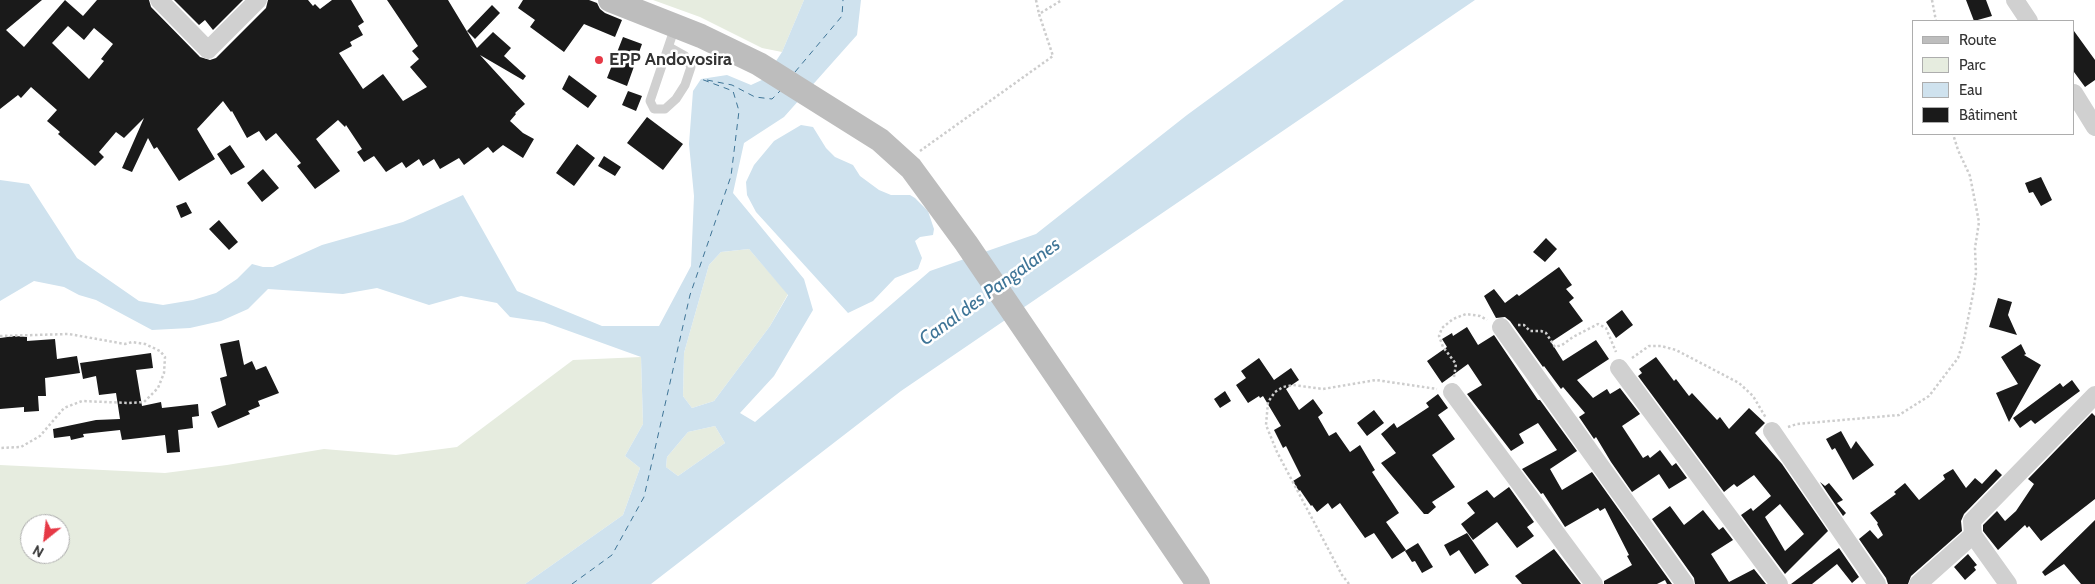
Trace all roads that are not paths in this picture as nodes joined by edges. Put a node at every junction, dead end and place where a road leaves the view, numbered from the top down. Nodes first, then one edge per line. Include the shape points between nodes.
1 (159, 0) edge
2 (258, 0) edge
3 (610, 0) edge
4 (2015, 0) edge
5 (2028, 20) edge
6 (672, 37) junction
7 (2075, 95) edge
8 (2095, 127) edge
9 (1501, 326) dead end
10 (1619, 368) dead end
11 (1452, 392) dead end
12 (2095, 395) edge
13 (1772, 431) dead end
14 (1973, 535) junction
15 (1198, 584) edge
16 (1594, 584) edge
17 (1685, 584) edge
18 (1779, 584) edge
19 (1878, 584) edge
20 (1918, 584) edge
21 (2008, 584) edge

1 - 2 street via 208,50
3 - 6 street
4 - 5 street
6 - 6 lane via 650,100 654,108 665,109 676,99 691,67
6 - 15 street via 701,36 759,64 880,140 911,168 966,243
7 - 8 street
9 - 17 street
10 - 18 street
11 - 16 street
12 - 14 street via 1972,521
13 - 19 street
14 - 20 street
14 - 21 street

